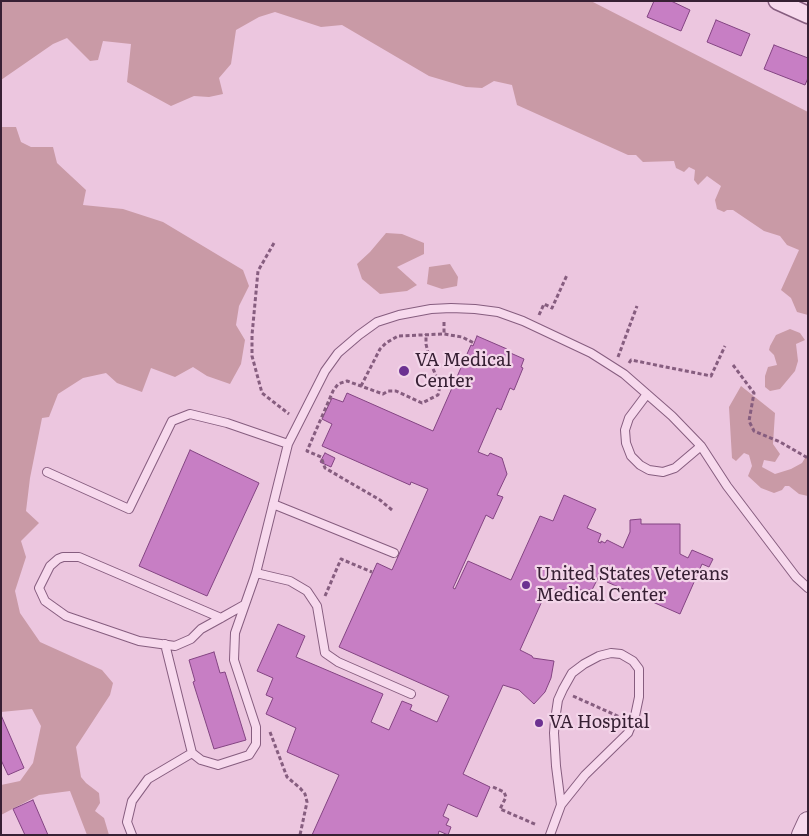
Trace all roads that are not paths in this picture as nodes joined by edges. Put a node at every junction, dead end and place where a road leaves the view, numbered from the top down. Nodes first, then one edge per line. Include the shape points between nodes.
1 (777, 1) edge
2 (808, 15) edge
3 (647, 394) junction
4 (288, 444) junction
5 (701, 446) junction
6 (47, 472) dead end
7 (273, 504) junction
8 (394, 553) dead end
9 (256, 573) junction
10 (808, 588) edge
11 (244, 605) junction
12 (221, 618) junction
13 (165, 644) junction
14 (411, 694) dead end
15 (192, 753) junction
16 (561, 805) junction
17 (808, 822) edge
18 (132, 835) edge
19 (550, 835) edge
20 (802, 835) edge

1 - 2 street
3 - 4 lane via 605,361 523,321 498,312 475,309 431,309 377,322 338,353
3 - 5 lane
3 - 5 lane via 629,418 625,430 631,456 640,465 663,472 675,468
4 - 6 lane via 190,414 172,421 129,509
4 - 7 lane
5 - 10 lane via 733,494 796,577
7 - 8 lane
7 - 9 lane
9 - 11 lane
9 - 14 lane via 290,581 308,591 317,606 325,653 338,662
11 - 12 lane
11 - 15 lane via 235,633 234,660 256,727 256,744 249,755 218,765 201,760
12 - 13 lane via 191,639 175,646
12 - 13 lane via 79,557 63,556 50,566 39,588 45,601 66,616 139,641
13 - 15 lane
15 - 18 lane via 148,779 132,801 127,822
16 - 16 lane via 585,775 628,732 635,716 639,669 622,654 599,656 584,664 572,673 562,691 554,733
16 - 19 lane
17 - 20 street

